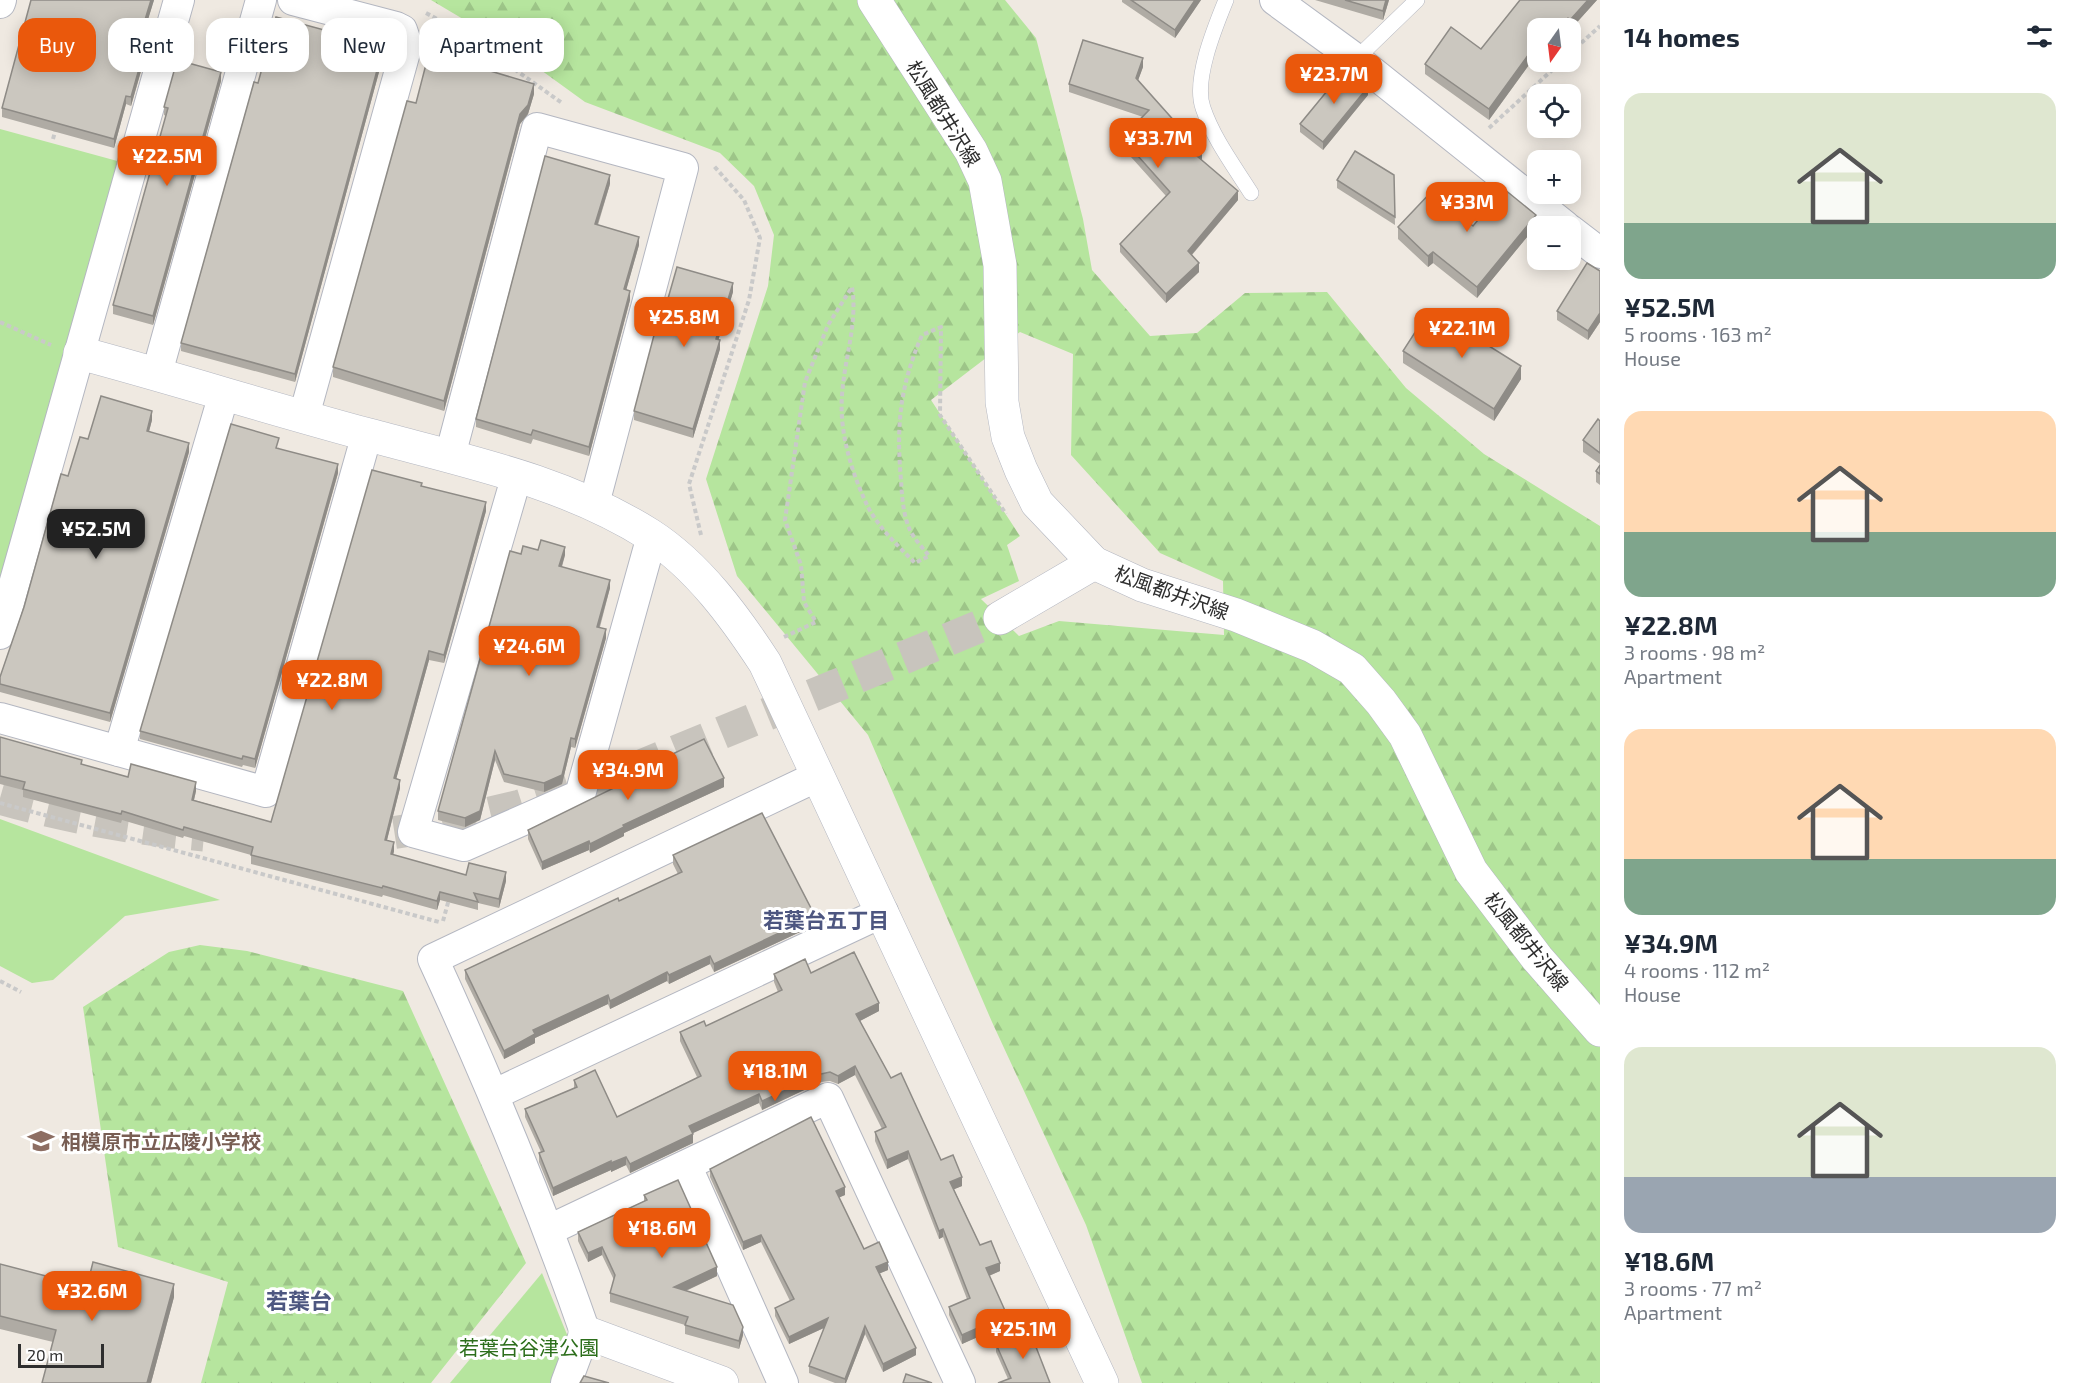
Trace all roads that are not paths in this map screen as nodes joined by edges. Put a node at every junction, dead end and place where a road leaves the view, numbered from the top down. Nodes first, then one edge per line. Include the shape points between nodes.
1 (178, 0) edge
2 (261, 0) edge
3 (293, 0) edge
4 (874, 0) edge
5 (1226, 0) edge
6 (1275, 0) edge
7 (1417, 0) edge
8 (1356, 59) junction
9 (1251, 193) dead end
10 (1552, 216) edge
11 (1581, 238) edge
12 (1600, 253) edge
13 (80, 353) junction
14 (157, 374) junction
15 (224, 394) junction
16 (304, 416) junction
17 (367, 434) junction
18 (450, 456) junction
19 (517, 475) junction
20 (594, 504) junction
21 (652, 536) junction
22 (1094, 563) junction
23 (1000, 618) tunnel mouth
24 (0, 634) edge
25 (0, 718) edge
26 (119, 751) junction
27 (818, 776) junction
28 (883, 912) junction
29 (1600, 1030) edge
30 (495, 1094) junction
31 (687, 1167) junction
32 (549, 1230) junction
33 (585, 1332) junction
34 (566, 1383) edge
35 (722, 1383) edge
36 (783, 1383) edge
37 (960, 1383) edge
38 (1102, 1383) edge

1 - 13 street
2 - 14 street
3 - 16 street via 396,27 402,30 407,45
4 - 22 street, 松風都井沢線 via 971,151 985,182 1000,265 1002,402 1008,437 1037,503
5 - 9 lane via 1204,68 1202,107
6 - 8 street
7 - 8 lane
8 - 10 street
11 - 12 street
13 - 14 street
13 - 24 street
14 - 15 street
15 - 16 street
15 - 26 street
16 - 17 street
17 - 18 street
17 - 26 street via 266,792
18 - 19 street
18 - 20 street via 537,128 683,168
19 - 20 street
19 - 21 street via 413,832 464,846 580,795
20 - 21 street
21 - 27 street via 717,597 757,650
22 - 23 street
22 - 29 street, 松風都井沢線 via 1142,585 1236,615 1312,646 1352,669 1405,735 1471,871 1537,958
25 - 26 street
27 - 28 street
27 - 30 street via 433,959
28 - 30 street
28 - 38 street
30 - 32 street
31 - 32 street
31 - 36 street
31 - 37 street via 828,1098
32 - 33 street
33 - 34 street
33 - 35 street

